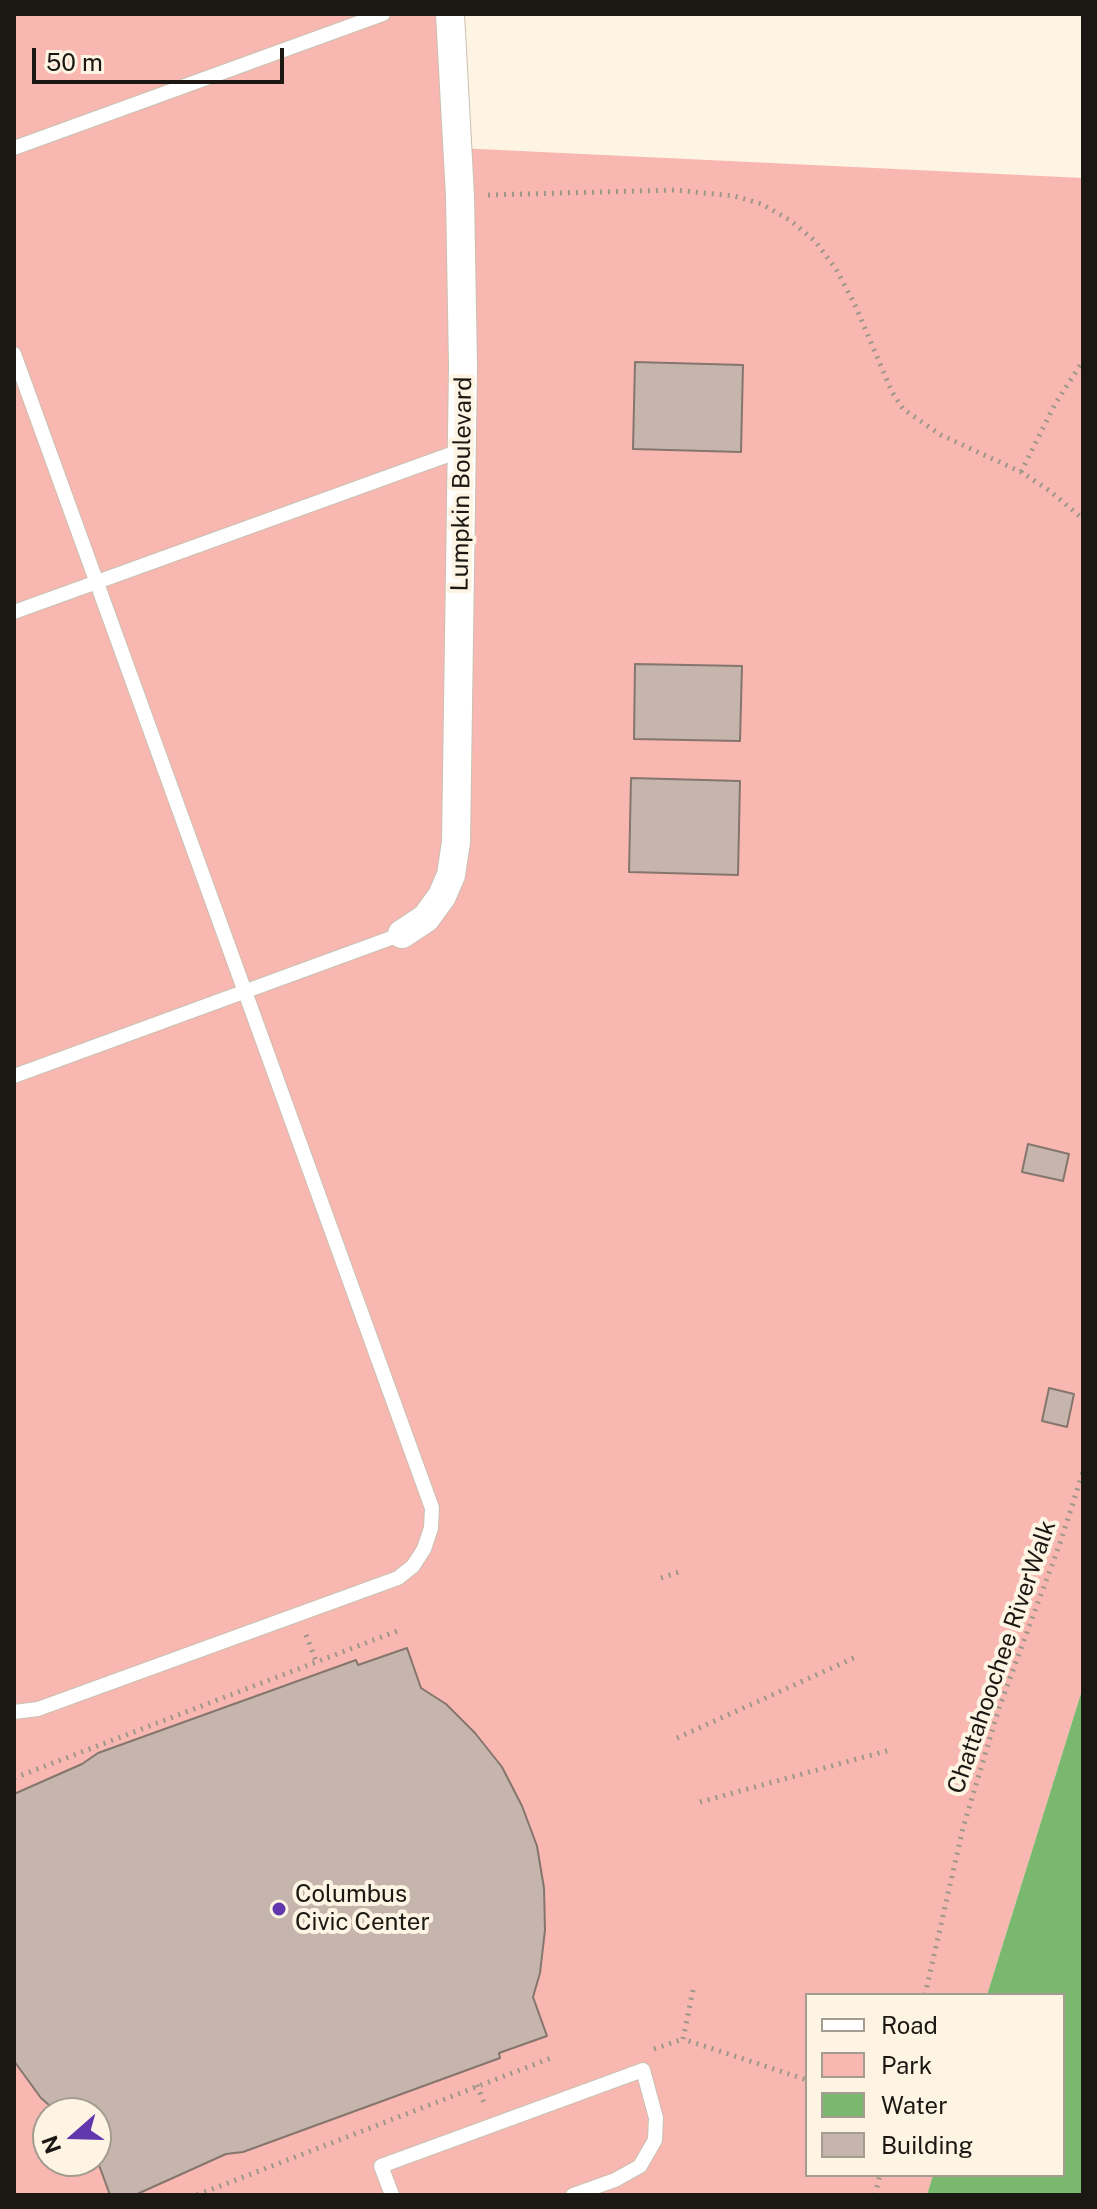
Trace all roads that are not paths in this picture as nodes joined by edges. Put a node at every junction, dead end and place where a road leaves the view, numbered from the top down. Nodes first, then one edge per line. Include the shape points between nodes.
1 (383, 14) edge
2 (450, 14) edge
3 (14, 148) edge
4 (14, 354) edge
5 (462, 450) junction
6 (97, 582) junction
7 (14, 612) edge
8 (402, 934) joint
9 (245, 992) junction
10 (14, 1076) edge
11 (14, 1712) edge
12 (392, 2195) edge
13 (573, 2195) edge

1 - 3 lane
2 - 5 street, Lumpkin Boulevard via 460,196
4 - 6 lane
5 - 6 lane
5 - 8 street, Lumpkin Boulevard via 454,860 436,905
6 - 7 lane
6 - 9 lane
8 - 9 lane
9 - 10 lane
9 - 11 lane via 432,1508 431,1528 413,1566 398,1578 38,1709
12 - 13 lane via 381,2166 643,2070 656,2118 655,2140 640,2166

